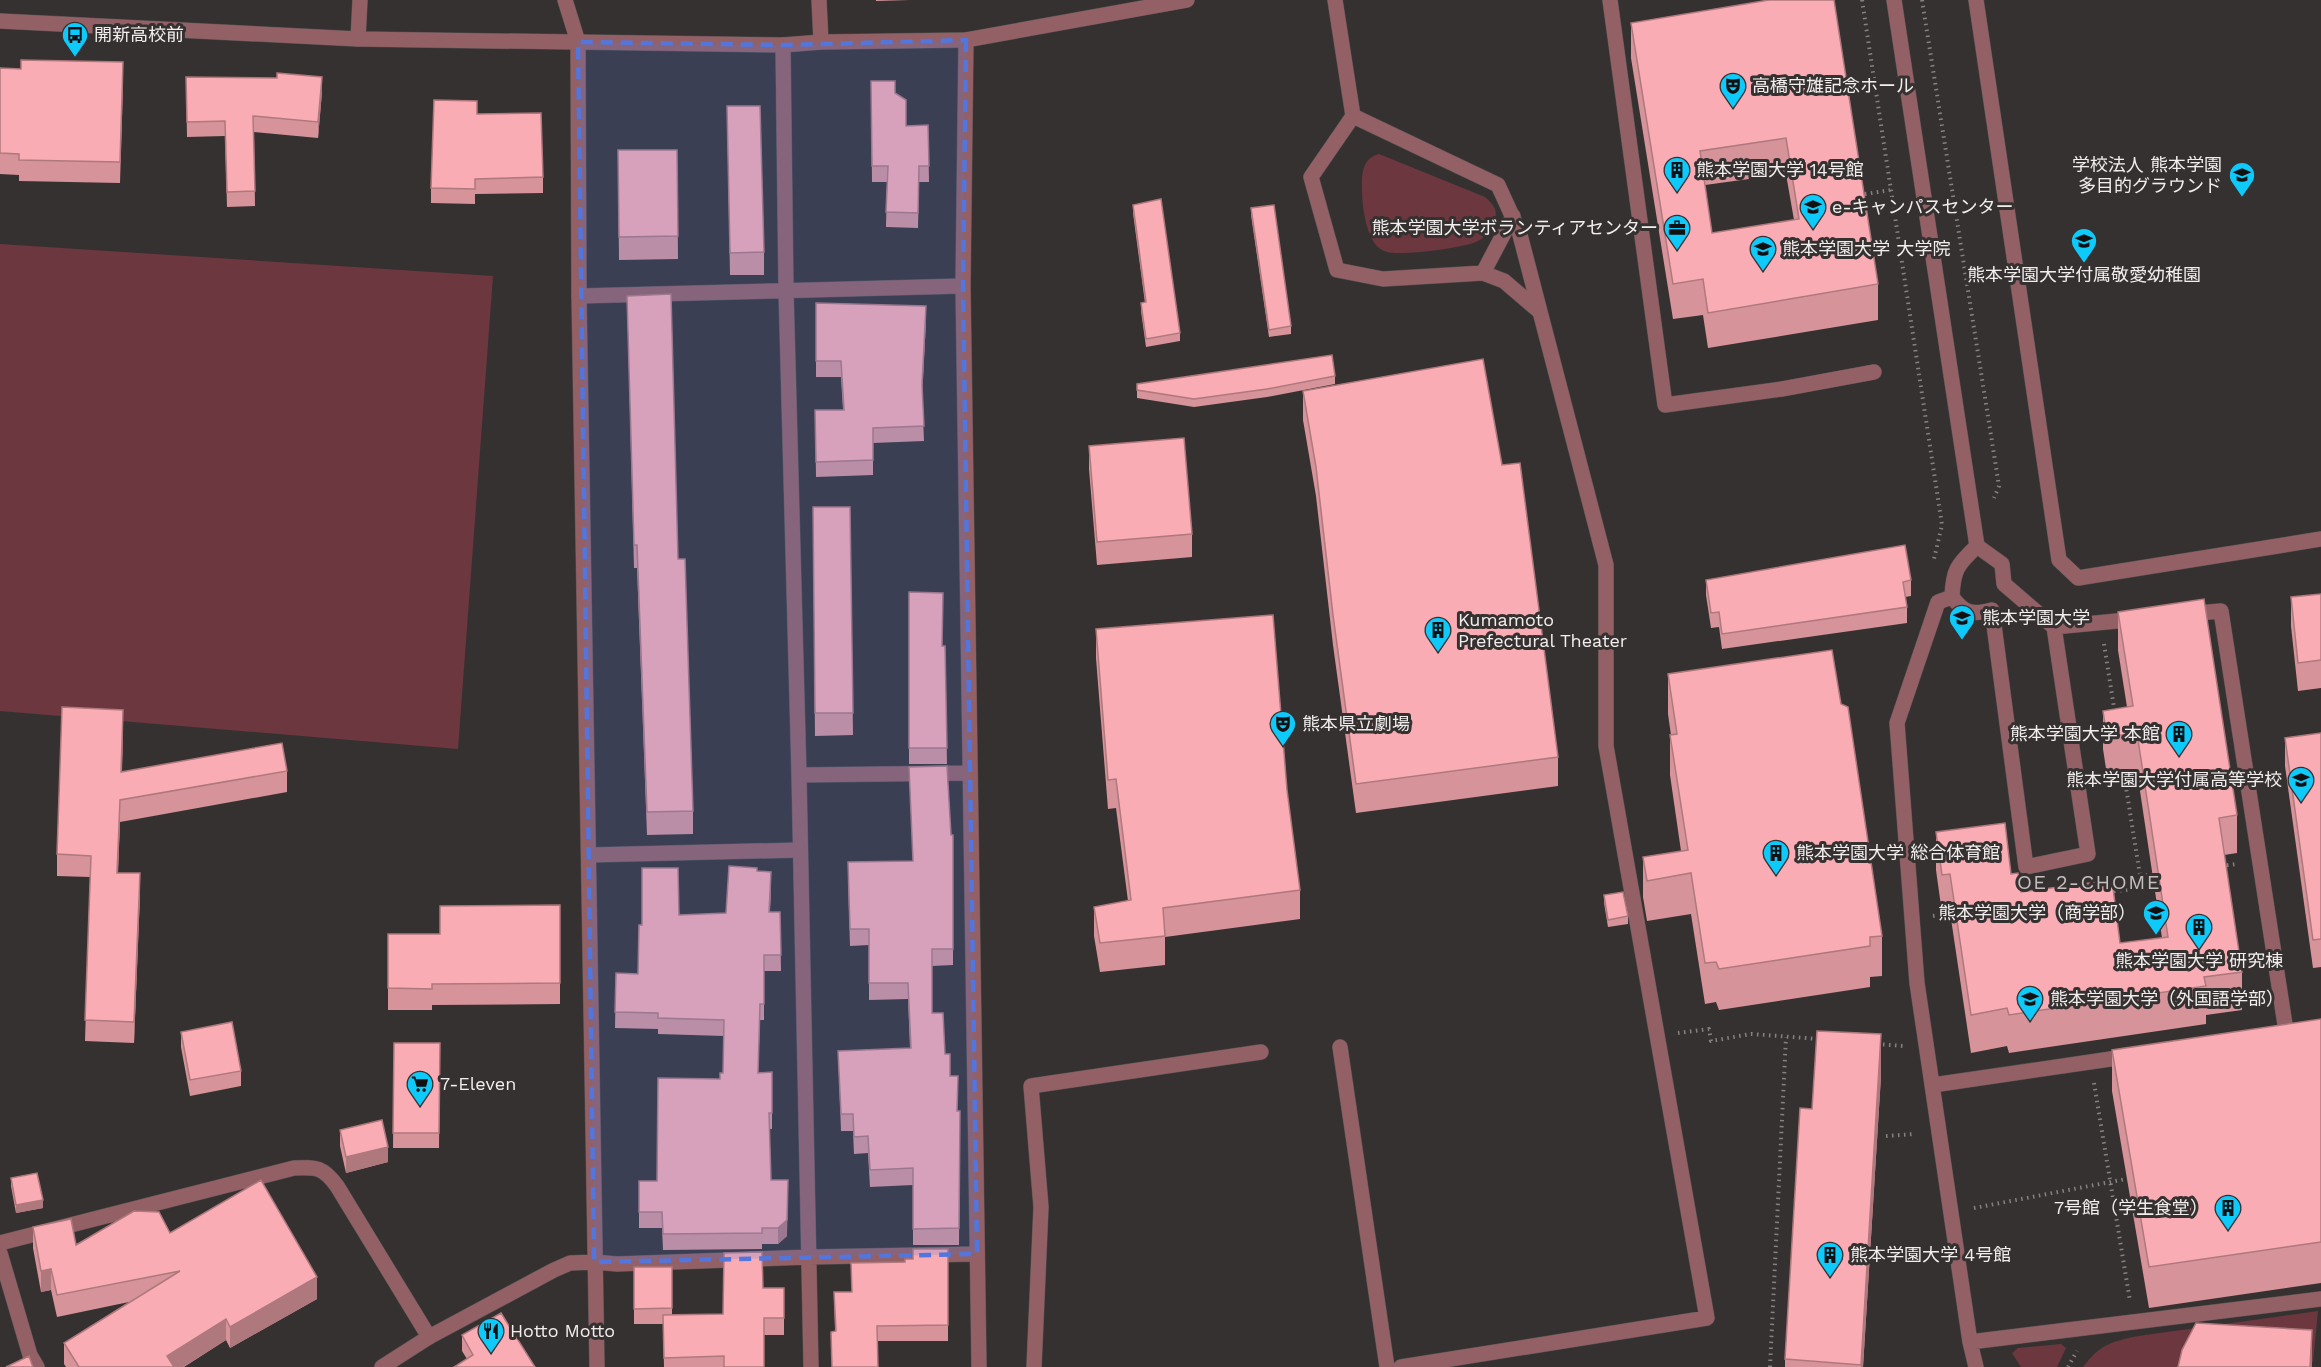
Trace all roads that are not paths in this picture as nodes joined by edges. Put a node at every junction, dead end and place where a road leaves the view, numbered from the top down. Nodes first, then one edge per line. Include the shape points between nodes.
1 (360, 0) edge
2 (565, 0) edge
3 (819, 0) edge
4 (1187, 0) edge
5 (1335, 0) edge
6 (1610, 0) edge
7 (1894, 0) edge
8 (1976, 0) edge
9 (0, 21) edge
10 (358, 39) junction
11 (966, 40) junction
12 (578, 42) junction
13 (821, 42) junction
14 (783, 45) junction
15 (1353, 116) junction
16 (1512, 216) junction
17 (1483, 273) junction
18 (963, 286) junction
19 (786, 291) junction
20 (579, 296) junction
21 (1539, 311) junction
22 (1874, 372) dead end
23 (2321, 539) edge
24 (1977, 546) junction
25 (2004, 584) junction
26 (1952, 597) junction
27 (1992, 610) junction
28 (2054, 627) junction
29 (970, 773) junction
30 (799, 775) junction
31 (800, 850) junction
32 (589, 855) junction
33 (2270, 1042) edge
34 (1340, 1047) dead end
35 (1261, 1053) dead end
36 (2148, 1053) edge
37 (1933, 1085) junction
38 (0, 1243) edge
39 (0, 1253) edge
40 (977, 1254) junction
41 (809, 1257) junction
42 (594, 1262) junction
43 (2321, 1299) edge
44 (429, 1337) junction
45 (1970, 1342) junction
46 (29, 1361) edge
47 (382, 1367) edge
48 (597, 1367) edge
49 (811, 1367) edge
50 (979, 1367) edge
51 (1034, 1367) edge
52 (1387, 1367) edge
53 (1401, 1367) edge
54 (1976, 1367) edge

1 - 10 street
2 - 12 street
3 - 13 street
4 - 11 street
5 - 15 street
6 - 22 street via 1665,405
7 - 24 street
8 - 23 street via 2059,560 2078,578
9 - 10 street
10 - 12 street
11 - 13 street
11 - 18 street
12 - 14 street
12 - 20 street
13 - 14 street
14 - 19 street
15 - 16 street via 1498,185
15 - 17 street via 1311,177 1337,270 1383,279
16 - 17 street
16 - 21 street via 1520,231
17 - 21 street via 1504,281
18 - 19 street
18 - 29 street
19 - 20 street
19 - 30 street
20 - 32 street
21 - 53 street via 1606,565 1606,746 1707,1318
24 - 25 street via 2002,564
24 - 26 street via 1959,563
25 - 27 street
25 - 28 street
26 - 27 street via 1959,608 1975,614
26 - 37 street via 1938,602 1897,723 1917,983
27 - 28 street via 2026,867 2088,854
28 - 33 street via 2221,611 2294,1046
29 - 30 street
29 - 40 street
30 - 31 street
31 - 32 street
31 - 41 street
32 - 42 street
34 - 52 street
35 - 51 street via 1031,1086 1041,1207
36 - 37 street
37 - 45 street
38 - 44 street via 294,1168 314,1167 326,1172 337,1186
39 - 46 street
40 - 41 street
40 - 50 street
41 - 42 street
41 - 49 street
42 - 44 street via 570,1263 554,1270
42 - 48 street
43 - 45 street
44 - 47 street
45 - 54 street

